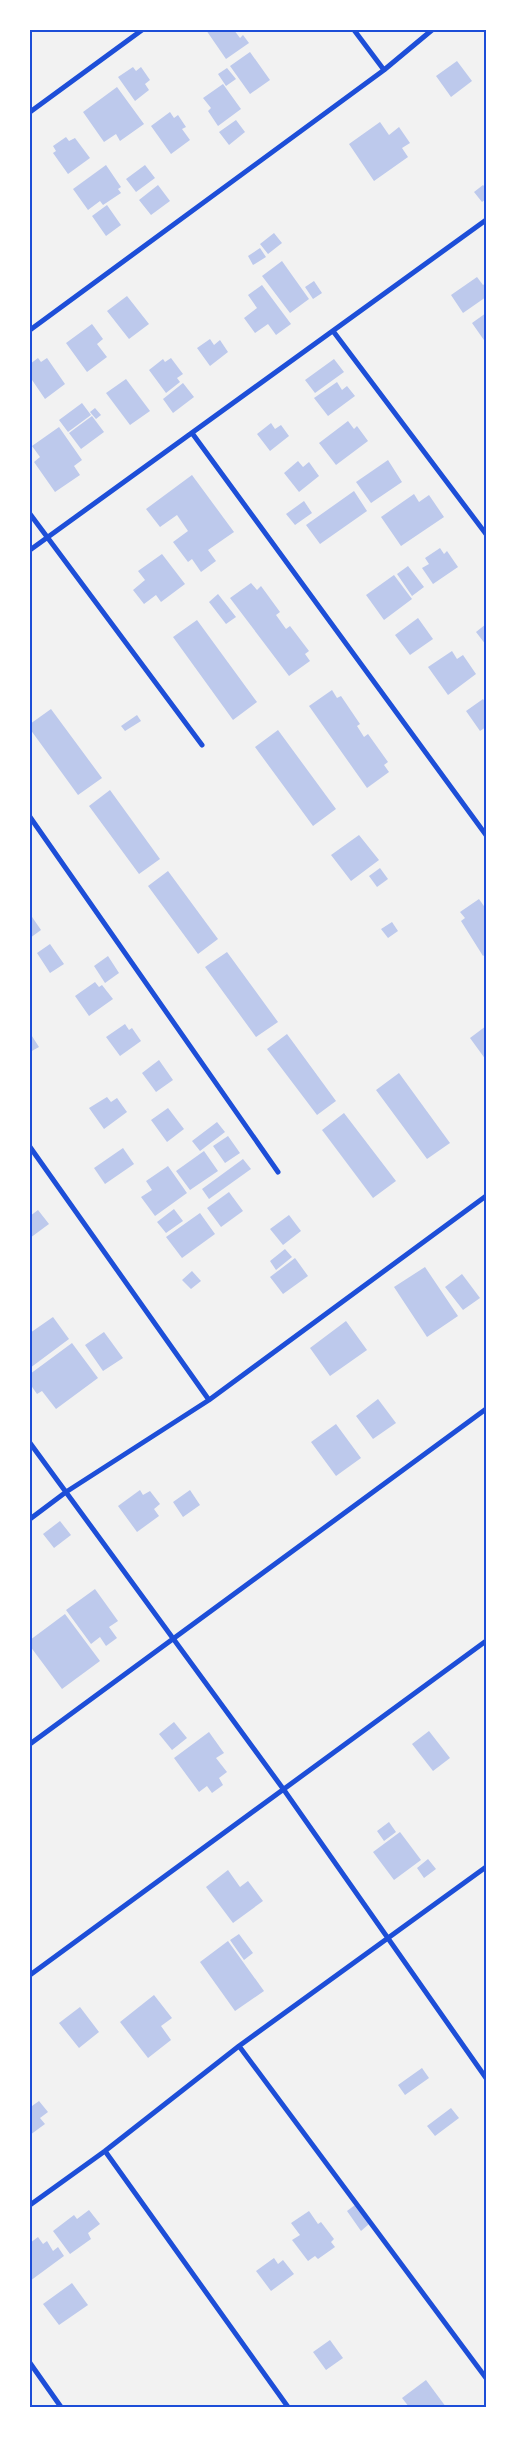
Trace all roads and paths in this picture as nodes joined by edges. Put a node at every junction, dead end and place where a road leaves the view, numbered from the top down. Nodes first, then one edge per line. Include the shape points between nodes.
1 (142, 30) edge
2 (354, 30) edge
3 (432, 30) edge
4 (384, 70) junction
5 (30, 112) edge
6 (486, 220) edge
7 (30, 330) edge
8 (333, 331) junction
9 (192, 433) junction
10 (30, 514) edge
11 (486, 534) edge
12 (48, 538) junction
13 (30, 550) edge
14 (202, 745) dead end
15 (30, 817) edge
16 (486, 835) edge
17 (30, 1146) edge
18 (278, 1172) dead end
19 (486, 1196) edge
20 (209, 1400) junction
21 (486, 1409) edge
22 (30, 1442) edge
23 (66, 1492) junction
24 (30, 1519) edge
25 (174, 1637) junction
26 (486, 1642) edge
27 (30, 1744) edge
28 (284, 1790) junction
29 (486, 1867) edge
30 (388, 1938) junction
31 (30, 1975) edge
32 (239, 2046) junction
33 (486, 2078) edge
34 (105, 2151) junction
35 (30, 2205) edge
36 (30, 2363) edge
37 (486, 2378) edge
38 (61, 2407) edge
39 (288, 2407) edge

1 - 5 street
2 - 4 street
3 - 4 street
4 - 7 street
6 - 8 street
8 - 9 street
8 - 11 street
9 - 12 street
9 - 16 street
10 - 12 street
12 - 13 street
12 - 14 street
15 - 18 street
17 - 20 street
19 - 20 street
20 - 23 street
21 - 25 street
22 - 23 street
23 - 24 street
23 - 25 street
25 - 27 street
25 - 28 street
26 - 28 street
28 - 30 street
28 - 31 street
29 - 30 street
30 - 32 street
30 - 33 street
32 - 34 street
32 - 37 street
34 - 35 street
34 - 39 street
36 - 38 street

